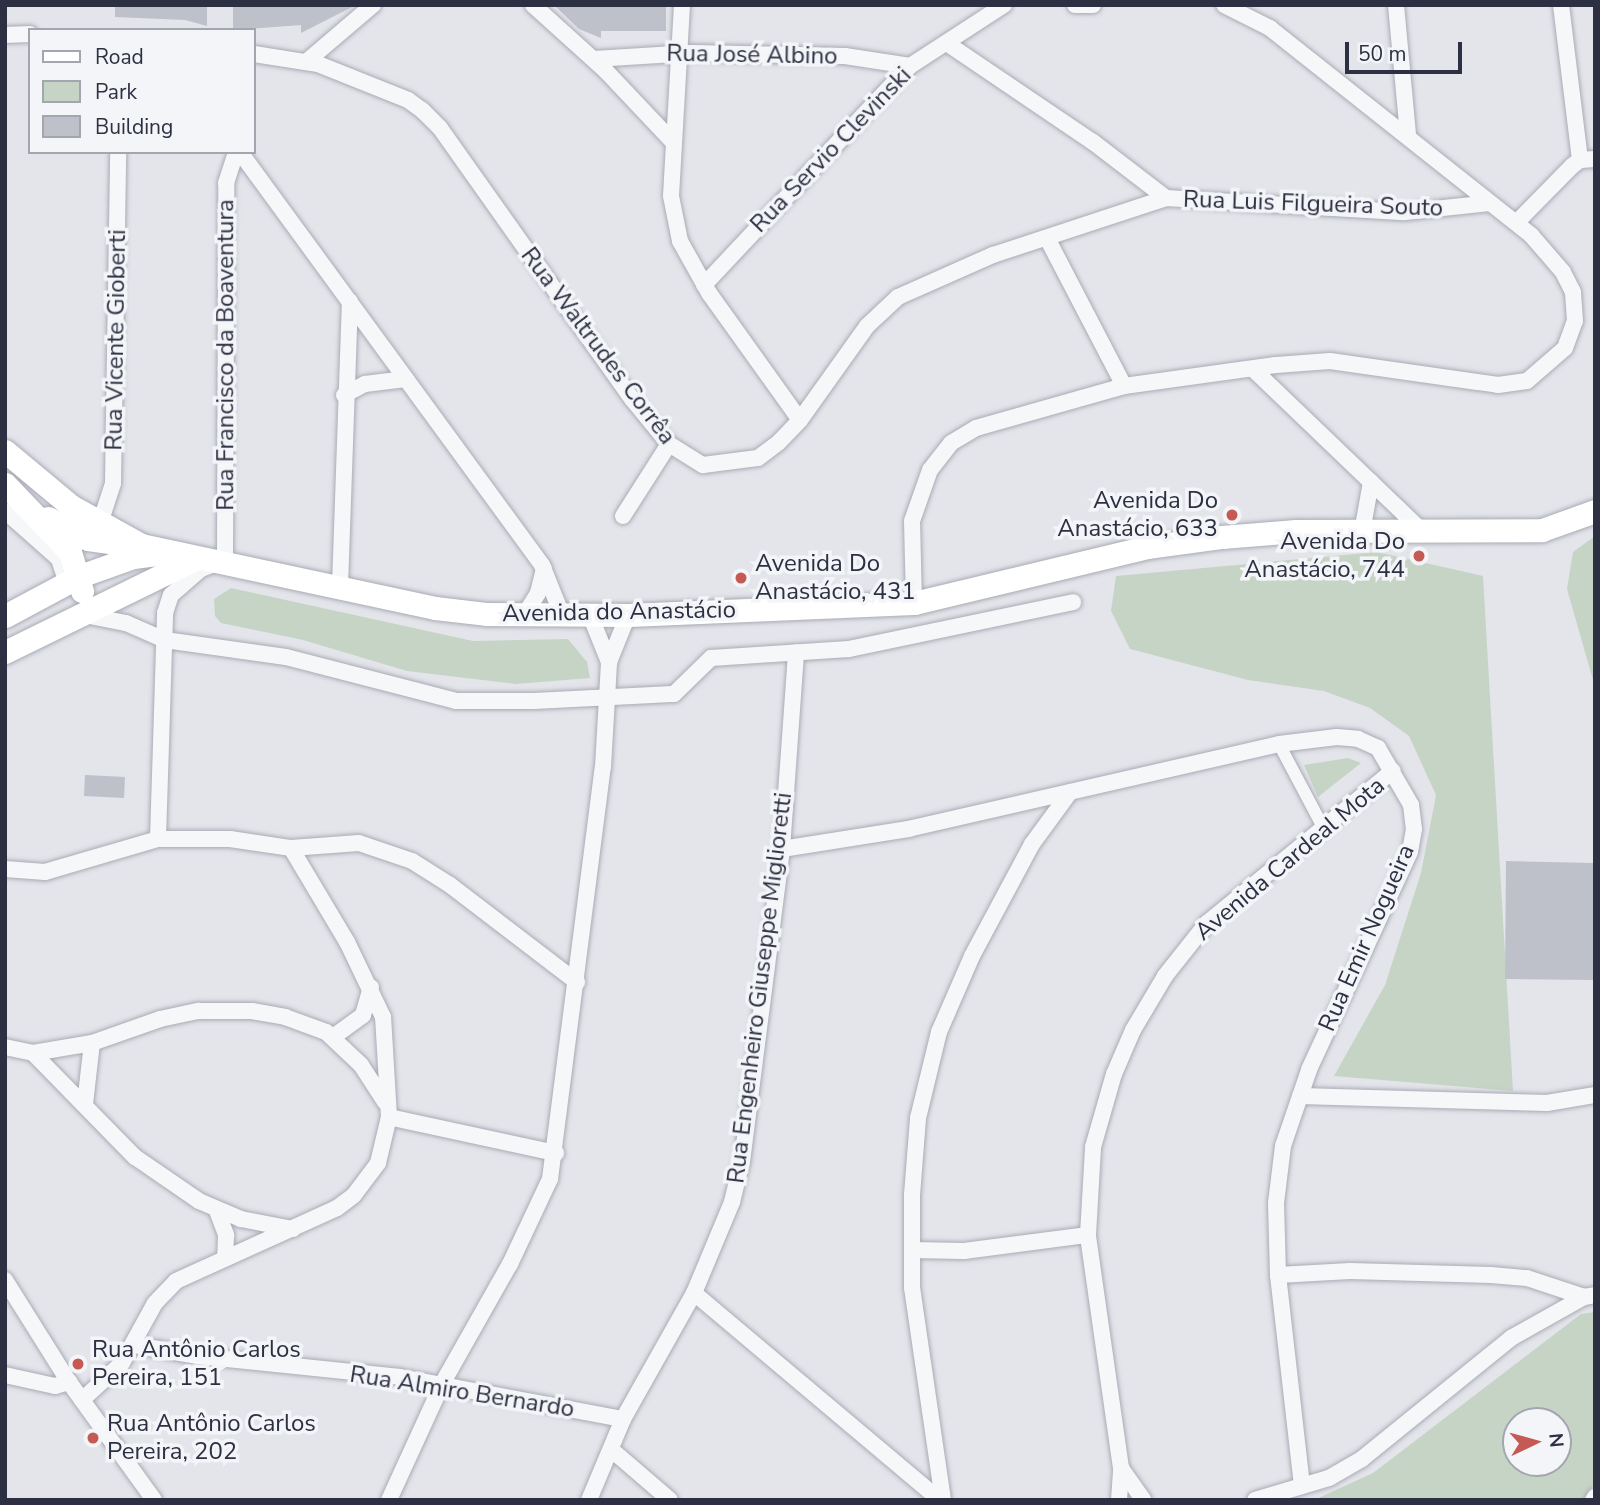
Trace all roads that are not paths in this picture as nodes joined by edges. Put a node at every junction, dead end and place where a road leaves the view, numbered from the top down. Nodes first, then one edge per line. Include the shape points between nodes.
1 (373, 5) edge
2 (533, 5) edge
3 (682, 5) edge
4 (1004, 5) edge
5 (1075, 5) edge
6 (1093, 5) edge
7 (1224, 5) edge
8 (1396, 5) edge
9 (1561, 5) edge
10 (28, 34) edge
11 (5, 35) edge
12 (948, 44) junction
13 (680, 54) junction
14 (256, 55) edge
15 (594, 59) junction
16 (306, 62) junction
17 (910, 65) junction
18 (1409, 134) junction
19 (673, 142) junction
20 (118, 154) edge
21 (237, 154) edge
22 (240, 154) edge
23 (1587, 159) edge
24 (1166, 198) junction
25 (1490, 204) junction
26 (1517, 222) junction
27 (1047, 238) junction
28 (704, 285) junction
29 (350, 301) junction
30 (1254, 370) junction
31 (406, 379) junction
32 (1124, 386) junction
33 (344, 395) junction
34 (800, 420) junction
35 (669, 444) junction
36 (5, 451) edge
37 (1371, 482) junction
38 (5, 484) edge
39 (5, 511) edge
40 (1595, 511) edge
41 (36, 512) junction
42 (623, 516) dead end
43 (95, 522) junction
44 (1362, 533) junction
45 (1424, 534) junction
46 (141, 545) junction
47 (173, 552) junction
48 (214, 558) junction
49 (544, 569) junction
50 (73, 580) junction
51 (340, 586) junction
52 (1073, 602) dead end
53 (914, 603) junction
54 (78, 614) junction
55 (525, 614) junction
56 (562, 615) junction
57 (590, 615) junction
58 (628, 615) junction
59 (5, 616) edge
60 (165, 640) junction
61 (5, 652) edge
62 (796, 652) junction
63 (609, 662) junction
64 (609, 699) junction
65 (1279, 744) junction
66 (1393, 771) junction
67 (1070, 792) junction
68 (1323, 827) junction
69 (158, 839) junction
70 (291, 848) junction
71 (782, 849) junction
72 (5, 869) edge
73 (577, 982) junction
74 (371, 987) junction
75 (333, 1037) junction
76 (92, 1043) junction
77 (5, 1047) edge
78 (33, 1053) junction
79 (1595, 1095) edge
80 (1300, 1096) junction
81 (85, 1104) junction
82 (387, 1110) junction
83 (556, 1153) junction
84 (217, 1211) junction
85 (293, 1228) junction
86 (1088, 1235) junction
87 (912, 1250) junction
88 (225, 1258) junction
89 (1278, 1275) junction
90 (5, 1280) edge
91 (694, 1293) junction
92 (1589, 1296) edge
93 (135, 1345) junction
94 (5, 1375) edge
95 (69, 1382) junction
96 (442, 1384) junction
97 (82, 1400) junction
98 (624, 1419) junction
99 (614, 1451) junction
100 (1121, 1468) junction
101 (1302, 1486) junction
102 (154, 1500) edge
103 (388, 1500) edge
104 (589, 1500) edge
105 (670, 1500) edge
106 (941, 1500) edge
107 (1119, 1500) edge
108 (1143, 1500) edge
109 (1255, 1500) edge

1 - 16 street
2 - 15 street
3 - 13 street
4 - 12 street, Rua Servio Clevinski
5 - 6 street
7 - 18 street via 1270,28
8 - 18 street
9 - 23 street
10 - 11 street
12 - 17 street, Rua Servio Clevinski
12 - 24 street, Rua Luis Filgueira Souto via 1070,125
13 - 15 street, Rua José Albino
13 - 17 street, Rua José Albino via 845,56
13 - 19 street
14 - 16 street, Rua Waltrudes Corrêa
15 - 19 street
16 - 35 street, Rua Waltrudes Corrêa via 408,100 440,128 632,399
17 - 28 street, Rua Servio Clevinski
18 - 25 street
19 - 28 street via 671,196 676,225 690,265
20 - 43 street, Rua Vicente Gioberti via 113,483
21 - 48 street, Rua Francisco da Boaventura via 226,183
22 - 29 street
23 - 26 street
24 - 25 street, Rua Luis Filgueira Souto via 1405,212
24 - 27 street, Rua Waltrudes Corrêa
25 - 26 street
26 - 30 street via 1563,272 1575,308 1565,348 1527,381 1498,385 1330,360
27 - 32 street
27 - 34 street, Rua Waltrudes Corrêa via 932,279 898,297 867,326
28 - 34 street
29 - 31 street
29 - 33 street
30 - 32 street
30 - 37 street
31 - 33 street via 365,384
31 - 49 street
32 - 53 street via 1006,418 951,443 930,470 912,521
33 - 51 street
34 - 35 street, Rua Waltrudes Corrêa via 758,458 726,464 703,465
35 - 42 street
36 - 43 main road, Avenida do Anastácio
37 - 44 street
37 - 45 street
38 - 41 main road
39 - 50 street via 59,559
40 - 45 main road, Avenida do Anastácio via 1542,530
41 - 46 main road via 88,539
41 - 50 main road via 70,552
43 - 46 main road, Avenida do Anastácio
44 - 45 main road, Avenida do Anastácio
44 - 53 main road, Avenida do Anastácio via 1296,531 1147,547
46 - 47 main road, Avenida do Anastácio
47 - 48 main road, Avenida do Anastácio
47 - 50 main road via 133,557
48 - 51 main road, Avenida do Anastácio
48 - 54 main road
48 - 60 street via 171,595
49 - 55 street via 538,593
49 - 56 street
50 - 54 main road
50 - 59 main road
51 - 55 main road, Avenida do Anastácio via 458,612
52 - 62 street, Avenida do Anastácio via 896,641
53 - 58 main road, Avenida do Anastácio
54 - 60 street, Avenida do Anastácio via 126,623
54 - 61 main road
55 - 56 main road, Avenida do Anastácio
56 - 57 main road, Avenida do Anastácio
57 - 58 main road, Avenida do Anastácio
57 - 63 street
58 - 63 street
60 - 64 street, Avenida do Anastácio via 286,657 456,701
60 - 69 street
62 - 64 street, Avenida do Anastácio via 711,658 674,694
62 - 71 street, Rua Engenheiro Giuseppe Miglioretti
63 - 64 street
64 - 73 street
65 - 66 street, Rua Emir Nogueira via 1358,739 1378,748
65 - 67 street, Rua Emir Nogueira
65 - 68 street
66 - 68 street, Avenida Cardeal Mota
66 - 80 street, Rua Emir Nogueira via 1411,806 1410,852
67 - 71 street, Rua Emir Nogueira via 908,829
67 - 87 street via 1031,844 939,1032 918,1118
68 - 86 street, Avenida Cardeal Mota via 1207,923 1165,976 1133,1030 1093,1147
69 - 70 street via 230,839
69 - 72 street via 45,872
70 - 73 street via 359,844 412,861 463,894
70 - 74 street
71 - 91 street, Rua Engenheiro Giuseppe Miglioretti via 742,1161 732,1202
73 - 83 street
74 - 75 street via 363,1016
74 - 82 street via 383,1017
75 - 76 street via 285,1017 219,1011 160,1019
75 - 82 street via 361,1065
76 - 78 street
76 - 81 street
77 - 78 street
78 - 81 street
79 - 80 street via 1547,1103
80 - 89 street, Rua Emir Nogueira via 1281,1156 1276,1203
81 - 84 street via 135,1157
82 - 83 street
82 - 85 street via 378,1163 354,1195
83 - 96 street via 538,1208
84 - 85 street
84 - 88 street via 226,1235
85 - 88 street
86 - 87 street via 964,1251
86 - 100 street, Avenida Cardeal Mota
87 - 106 street
88 - 93 street via 189,1273 166,1290
89 - 92 street via 1350,1271 1491,1275 1527,1278
89 - 101 street, Rua Emir Nogueira
90 - 95 street
91 - 98 street, Rua Engenheiro Giuseppe Miglioretti
91 - 106 street
92 - 101 street via 1511,1338 1363,1458 1329,1478
93 - 96 street, Rua Almiro Bernardo
93 - 97 street
94 - 95 street via 55,1386
95 - 97 street
96 - 98 street, Rua Almiro Bernardo
96 - 103 street
97 - 102 street
98 - 99 street, Rua Engenheiro Giuseppe Miglioretti
99 - 104 street, Rua Engenheiro Giuseppe Miglioretti
99 - 105 street
100 - 107 street, Avenida Cardeal Mota
100 - 108 street, Avenida Cardeal Mota
101 - 109 street

